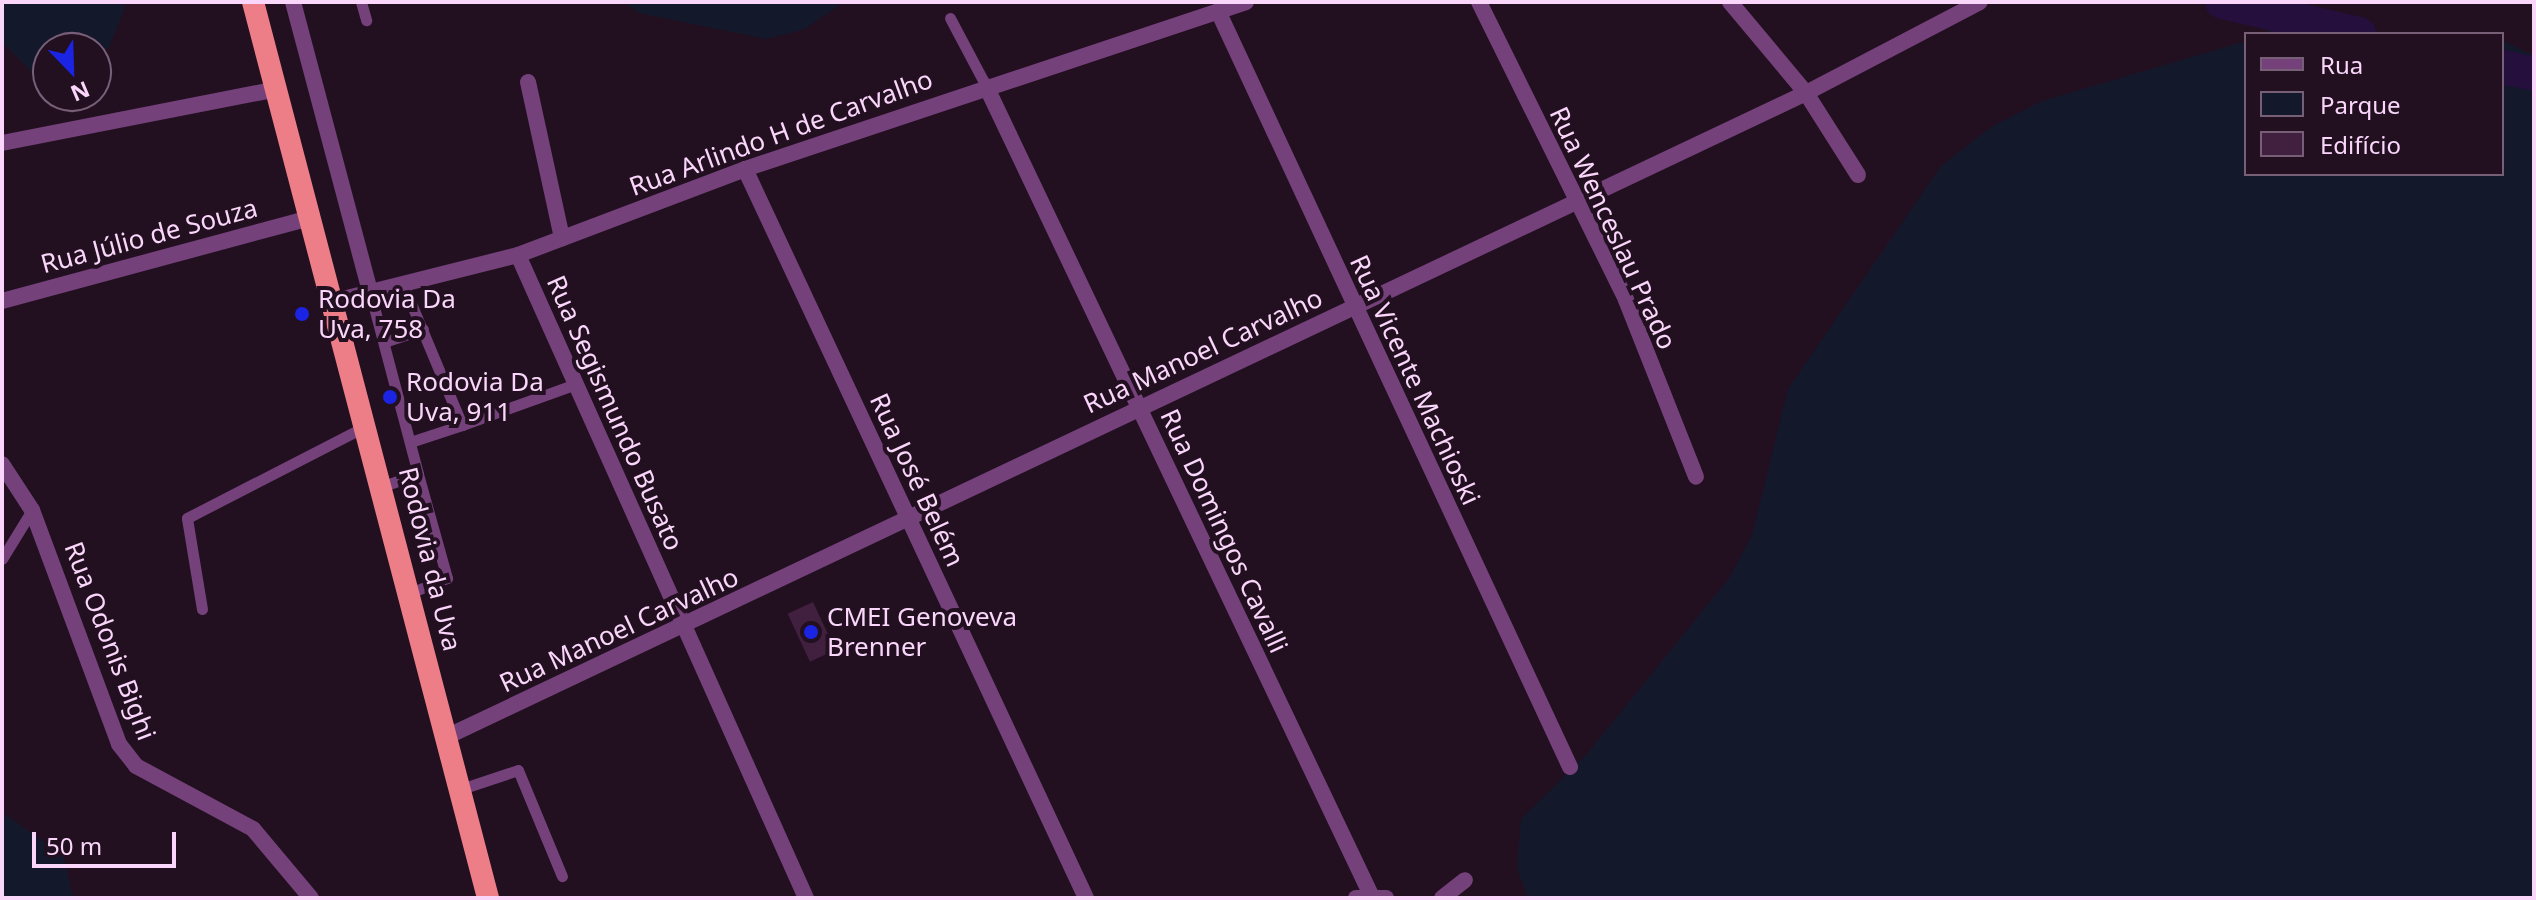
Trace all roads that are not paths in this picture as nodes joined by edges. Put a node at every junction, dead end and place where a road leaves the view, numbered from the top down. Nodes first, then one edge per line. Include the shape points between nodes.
1 (253, 2) edge
2 (293, 2) edge
3 (361, 2) edge
4 (1246, 2) edge
5 (1479, 2) edge
6 (1730, 2) edge
7 (1980, 2) edge
8 (1216, 7) edge
9 (950, 18) dead end
10 (366, 20) dead end
11 (528, 82) dead end
12 (986, 86) junction
13 (276, 89) junction
14 (1806, 93) junction
15 (2, 143) edge
16 (745, 169) junction
17 (1858, 175) dead end
18 (1575, 203) junction
19 (309, 218) junction
20 (562, 238) junction
21 (518, 255) junction
22 (403, 284) junction
23 (370, 292) junction
24 (2, 301) edge
25 (331, 302) junction
26 (1354, 307) junction
27 (423, 329) junction
28 (384, 342) junction
29 (576, 384) junction
30 (1139, 407) junction
31 (462, 425) junction
32 (367, 426) junction
33 (413, 441) junction
34 (2, 464) edge
35 (418, 474) junction
36 (1696, 477) dead end
37 (384, 486) junction
38 (32, 510) junction
39 (910, 521) junction
40 (2, 559) edge
41 (410, 593) junction
42 (202, 609) dead end
43 (684, 627) junction
44 (444, 738) junction
45 (1570, 767) dead end
46 (458, 790) junction
47 (562, 876) dead end
48 (1465, 880) dead end
49 (1370, 896) edge
50 (311, 898) edge
51 (488, 898) edge
52 (806, 898) edge
53 (1086, 898) edge
54 (1442, 898) edge

1 - 13 highway, Rodovia da Uva
2 - 23 street
3 - 10 lane
4 - 8 street, Rua Arlindo H de Carvalho
5 - 18 street, Rua Wenceslau Prado
6 - 14 street
7 - 14 street, Rua Manoel Carvalho
8 - 12 street, Rua Arlindo H de Carvalho
8 - 26 street, Rua Vicente Machioski
9 - 12 lane, Rua Domingos Cavalli
11 - 20 street
12 - 16 street, Rua Arlindo H de Carvalho
12 - 30 street, Rua Domingos Cavalli
13 - 15 street
13 - 19 highway, Rodovia da Uva
14 - 17 street
14 - 18 street, Rua Manoel Carvalho
16 - 20 street, Rua Arlindo H de Carvalho
16 - 39 street, Rua José Belém
18 - 26 street, Rua Manoel Carvalho
18 - 36 street, Rua Wenceslau Prado via 1626,300
19 - 24 street, Rua Júlio de Souza
19 - 25 highway, Rodovia da Uva
20 - 21 street, Rua Arlindo H de Carvalho
21 - 22 street, Rua Arlindo H de Carvalho
21 - 29 street, Rua Segismundo Busato
22 - 23 street, Rua Arlindo H de Carvalho
22 - 27 lane
23 - 25 street, Rua Arlindo H de Carvalho
23 - 28 lane
25 - 32 highway, Rodovia da Uva
26 - 30 street, Rua Manoel Carvalho
26 - 45 street, Rua Vicente Machioski
27 - 28 lane
27 - 31 lane
28 - 33 lane
29 - 31 lane
29 - 43 street, Rua Segismundo Busato
30 - 39 street, Rua Manoel Carvalho
30 - 49 street, Rua Domingos Cavalli
31 - 33 lane
32 - 37 highway, Rodovia da Uva
32 - 42 lane via 187,518
33 - 35 lane
34 - 38 street, Rua Odonis Bighi
35 - 37 lane
35 - 41 lane via 447,578
37 - 41 highway, Rodovia da Uva
38 - 40 lane
38 - 50 street, Rua Odonis Bighi via 119,744 136,766 253,829
39 - 43 street, Rua Manoel Carvalho
39 - 53 street, Rua José Belém
41 - 44 highway, Rodovia da Uva
43 - 44 street, Rua Manoel Carvalho
43 - 52 street, Rua Segismundo Busato
44 - 46 highway, Rodovia da Uva
46 - 47 lane via 518,770
46 - 51 highway, Rodovia da Uva
48 - 54 street

